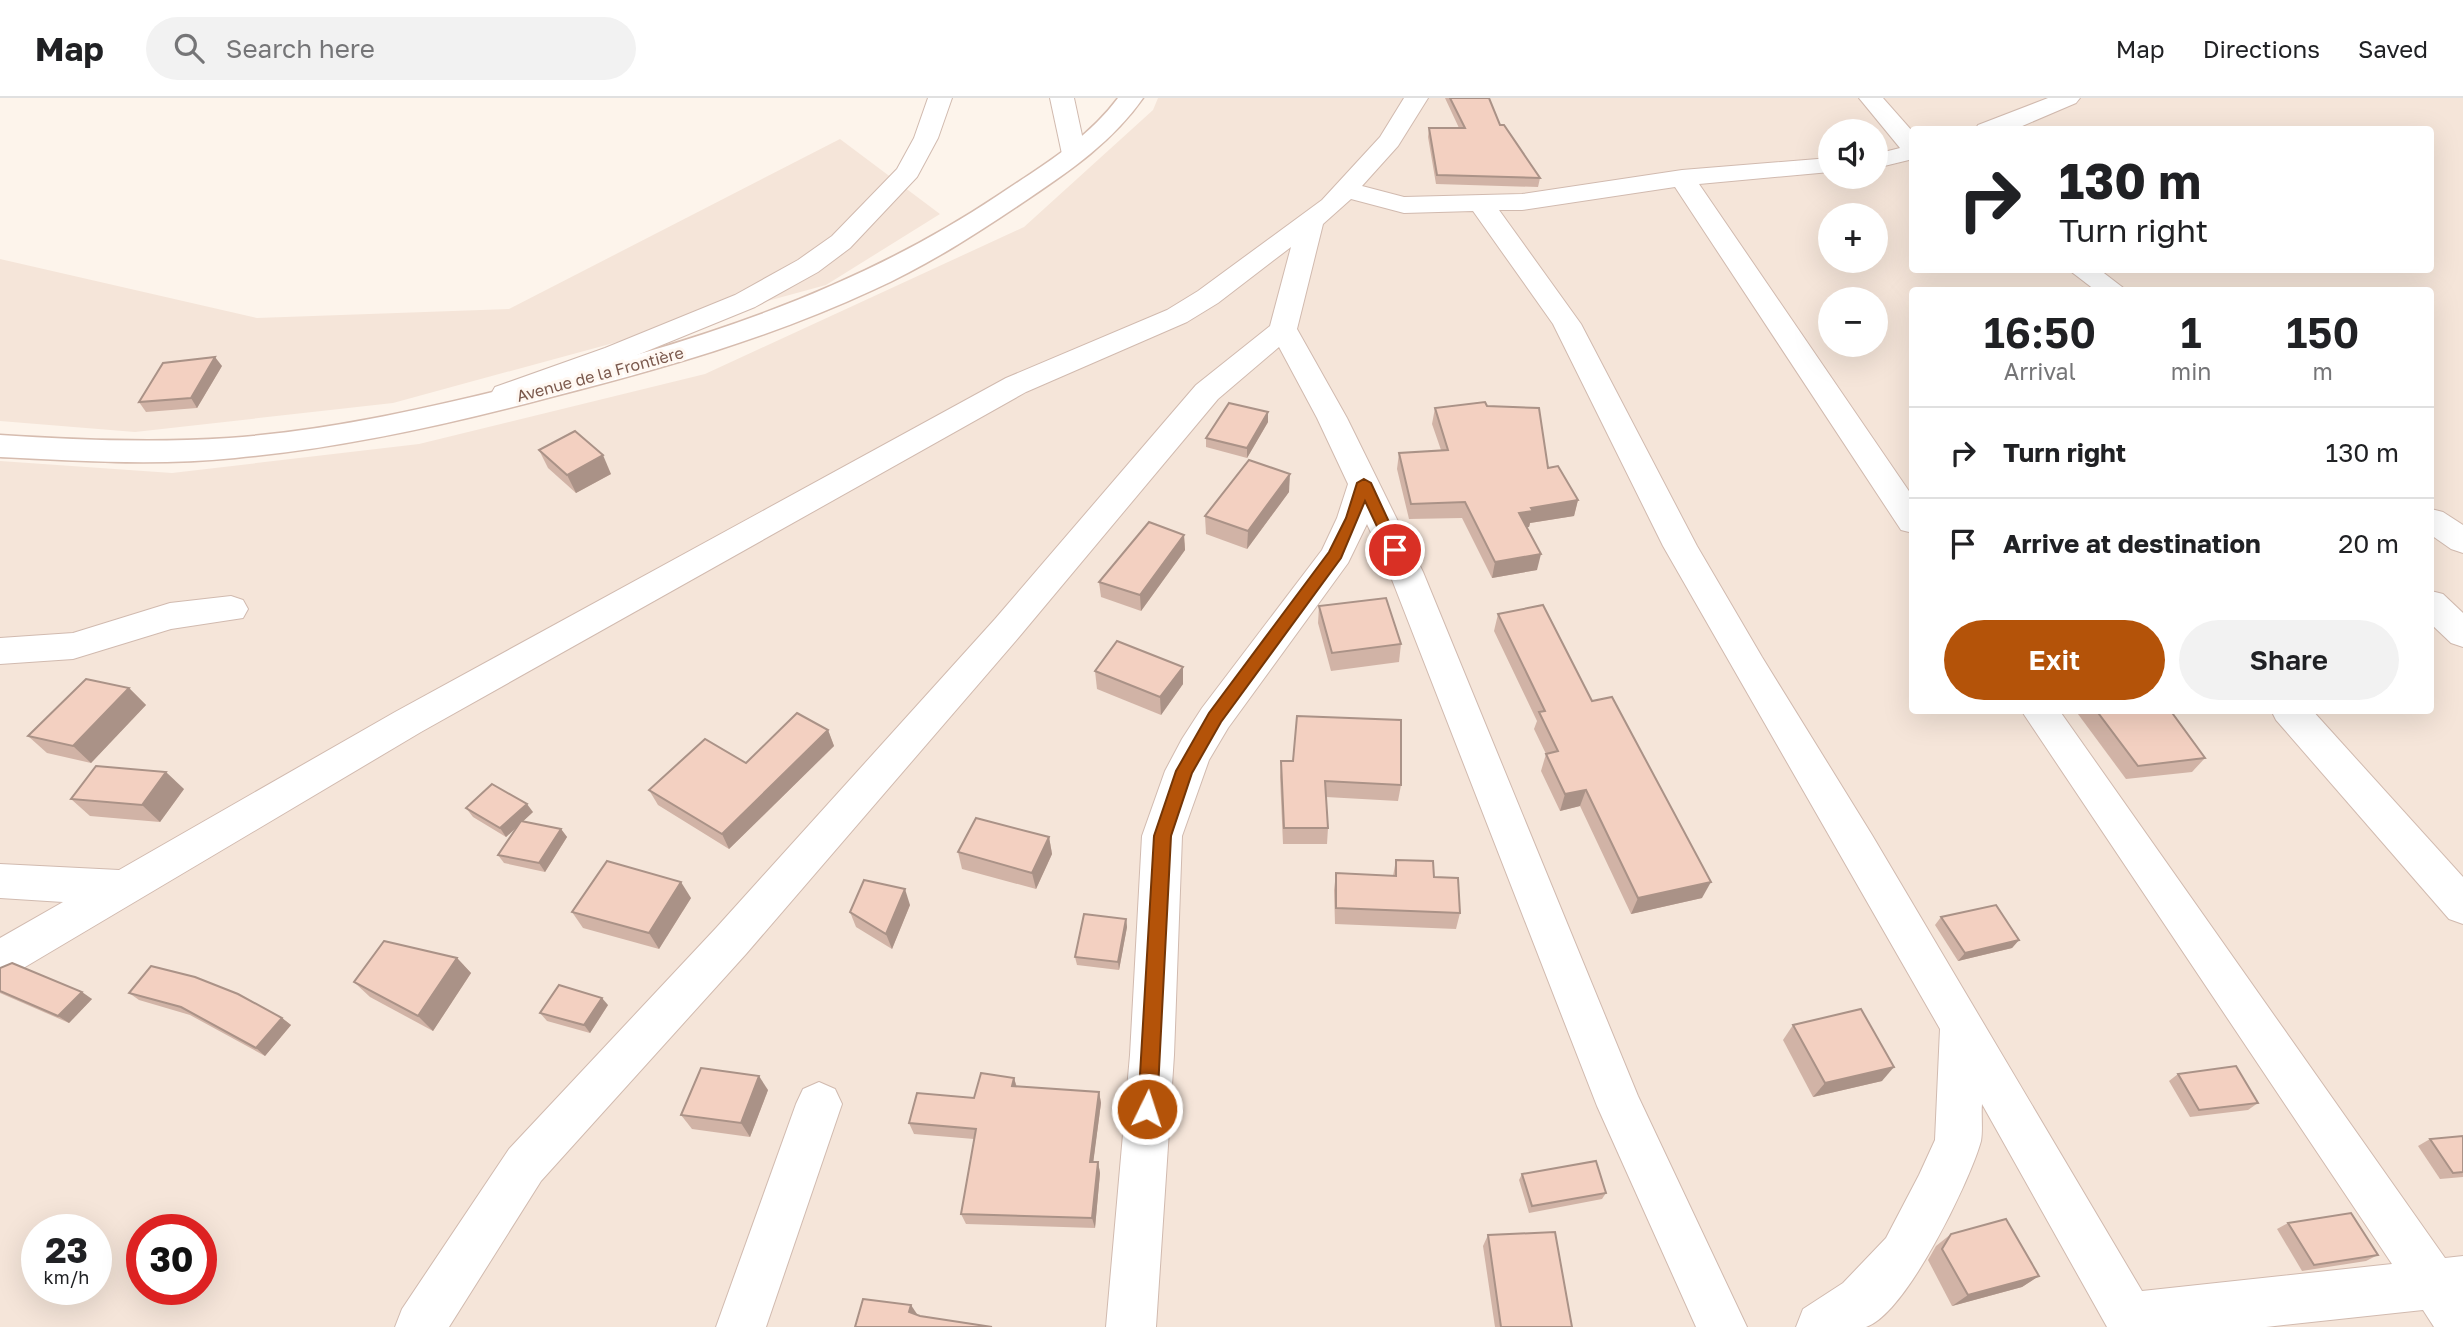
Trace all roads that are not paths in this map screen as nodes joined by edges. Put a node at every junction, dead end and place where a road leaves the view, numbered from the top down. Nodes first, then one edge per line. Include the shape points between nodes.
1 (940, 98) edge
2 (1062, 98) edge
3 (1132, 98) edge
4 (1416, 98) edge
5 (1871, 98) edge
6 (2068, 98) edge
7 (2000, 126) edge
8 (1909, 145) edge
9 (1909, 151) edge
10 (1074, 153) junction
11 (1888, 157) edge
12 (1818, 165) edge
13 (1682, 178) junction
14 (1343, 190) junction
15 (1481, 204) junction
16 (1311, 221) junction
17 (2087, 273) edge
18 (2108, 287) edge
19 (1283, 329) junction
20 (459, 411) junction
21 (0, 446) edge
22 (1364, 483) junction
23 (1909, 516) edge
24 (2434, 522) edge
25 (2463, 541) edge
26 (2434, 606) edge
27 (231, 609) dead end
28 (2463, 634) edge
29 (0, 651) edge
30 (2042, 714) edge
31 (2293, 714) edge
32 (0, 881) edge
33 (125, 888) junction
34 (2463, 906) edge
35 (0, 960) edge
36 (1961, 1029) junction
37 (819, 1104) dead end
38 (2448, 1282) edge
39 (2132, 1322) edge
40 (2463, 1326) edge
41 (420, 1327) edge
42 (741, 1327) edge
43 (1131, 1327) edge
44 (1722, 1327) edge
45 (1821, 1327) edge

1 - 20 street via 908,172 841,242 808,267 745,301 615,355
2 - 10 street
3 - 10 street, Avenue de la Frontière
4 - 14 street via 1389,141
5 - 8 street
6 - 7 street
9 - 11 street
10 - 20 street, Avenue de la Frontière via 992,213 849,293 729,339
12 - 13 street
13 - 15 street via 1546,200
13 - 23 street
14 - 15 street via 1404,205
14 - 16 street
15 - 36 street via 1567,324 1680,546
16 - 19 street
16 - 33 street via 1177,316 1016,385 408,722
17 - 18 street
19 - 22 street
19 - 41 street via 1207,392 731,942 525,1165
20 - 21 street, Avenue de la Frontière via 232,448 119,452
22 - 43 street via 1336,555 1195,750 1162,836 1152,1055
22 - 44 street via 1406,572 1620,1106
24 - 25 street
26 - 28 street
27 - 29 street via 170,616 73,646
30 - 38 street
31 - 34 street
32 - 33 street
33 - 35 street
36 - 39 street
36 - 45 street via 1958,1140 1936,1192 1903,1255 1861,1301
37 - 42 street
38 - 39 street
38 - 40 street

